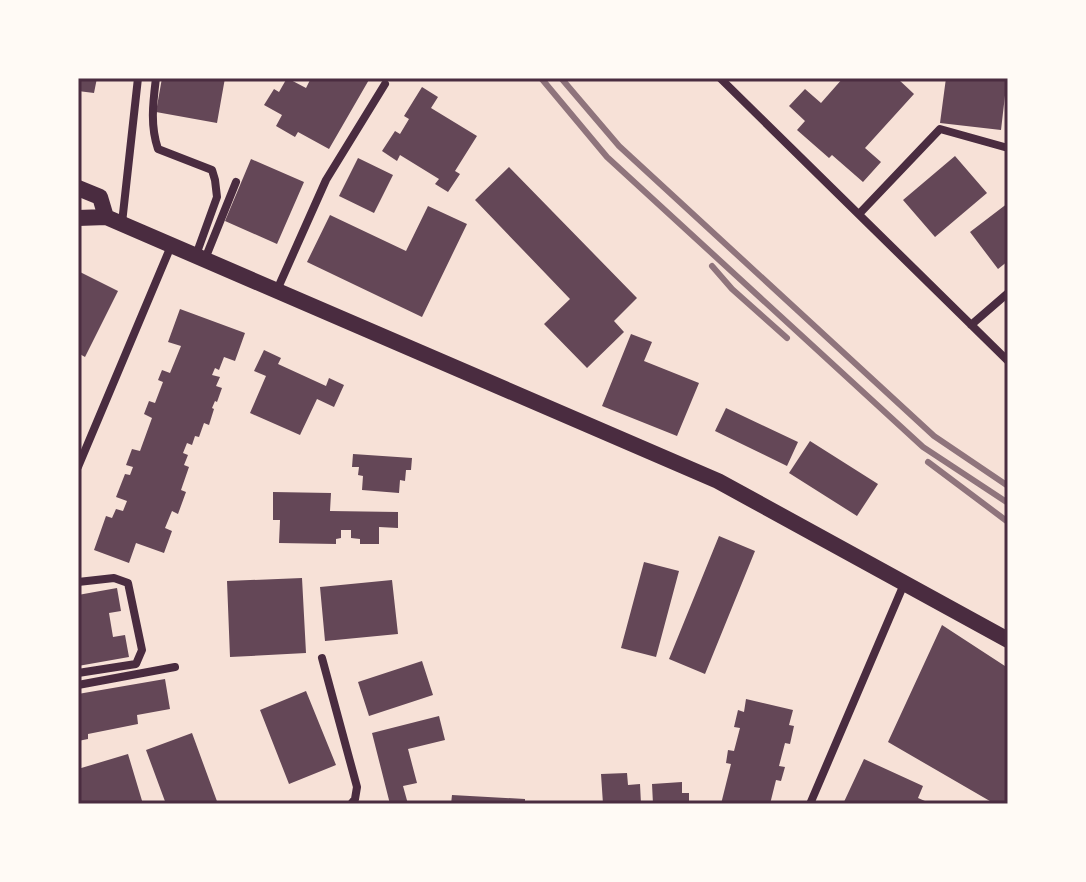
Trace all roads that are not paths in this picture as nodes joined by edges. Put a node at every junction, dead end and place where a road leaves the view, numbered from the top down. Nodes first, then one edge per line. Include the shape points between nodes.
1 (138, 78) edge
2 (156, 78) edge
3 (720, 78) edge
4 (385, 84) dead end
5 (1008, 148) edge
6 (236, 182) dead end
7 (78, 188) edge
8 (859, 214) junction
9 (78, 218) edge
10 (114, 221) junction
11 (171, 246) junction
12 (200, 258) junction
13 (277, 291) junction
14 (1008, 293) edge
15 (971, 325) junction
16 (1008, 361) edge
17 (78, 467) edge
18 (78, 582) edge
19 (904, 584) junction
20 (1008, 640) edge
21 (322, 658) dead end
22 (175, 667) dead end
23 (78, 673) edge
24 (78, 685) edge
25 (351, 804) edge
26 (810, 804) edge

1 - 10 street
2 - 12 street via 151,115 158,149 212,170 215,180 217,197
3 - 8 street
4 - 13 street via 326,180
5 - 8 street via 940,129
6 - 12 street
7 - 10 main road via 100,197
8 - 15 street
9 - 10 main road
10 - 11 main road
11 - 12 main road
11 - 17 street
12 - 13 main road
13 - 19 main road via 718,481
14 - 15 street
15 - 16 street
18 - 23 street via 114,578 128,583 142,650 136,664
19 - 20 main road
19 - 26 street
21 - 25 street via 357,787
22 - 24 street

